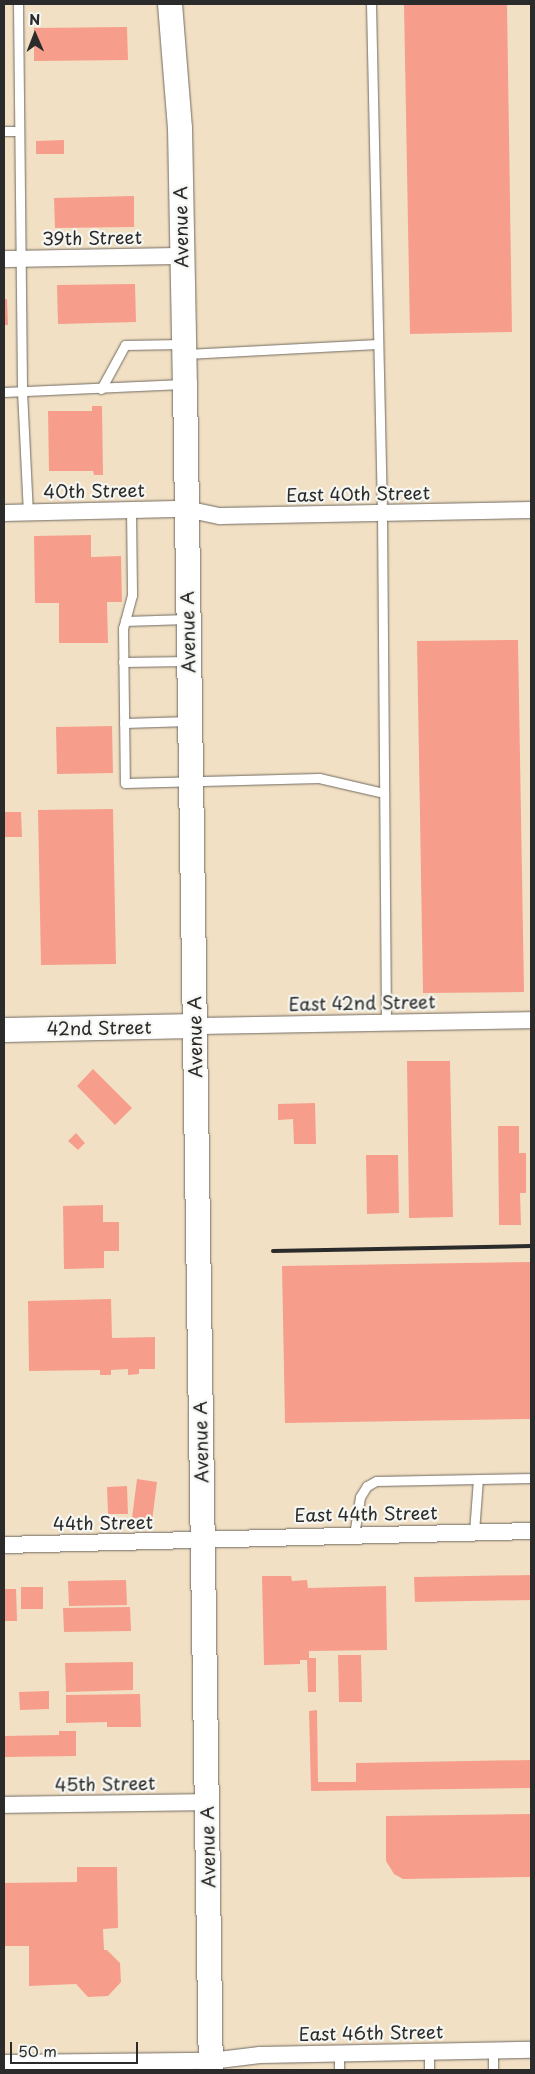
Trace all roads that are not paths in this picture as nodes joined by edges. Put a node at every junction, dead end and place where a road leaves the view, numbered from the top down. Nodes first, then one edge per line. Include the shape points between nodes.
1 (18, 4) edge
2 (170, 4) edge
3 (371, 4) edge
4 (4, 131) edge
5 (19, 131) junction
6 (182, 256) junction
7 (4, 259) edge
8 (21, 259) junction
9 (378, 344) junction
10 (183, 349) junction
11 (185, 384) junction
12 (101, 389) junction
13 (22, 391) junction
14 (4, 392) edge
15 (131, 510) junction
16 (186, 510) junction
17 (531, 510) edge
18 (28, 512) junction
19 (4, 513) edge
20 (382, 513) junction
21 (188, 619) junction
22 (125, 621) junction
23 (188, 661) junction
24 (123, 662) junction
25 (189, 722) junction
26 (124, 723) junction
27 (190, 782) junction
28 (384, 793) junction
29 (531, 1020) edge
30 (386, 1022) junction
31 (194, 1026) junction
32 (4, 1030) edge
33 (531, 1478) edge
34 (478, 1479) junction
35 (531, 1531) edge
36 (474, 1532) junction
37 (354, 1535) junction
38 (202, 1541) junction
39 (4, 1545) edge
40 (207, 1802) junction
41 (4, 1806) edge
42 (531, 2050) edge
43 (429, 2051) junction
44 (493, 2051) junction
45 (338, 2054) junction
46 (4, 2063) edge
47 (211, 2065) edge
48 (126, 2066) edge
49 (339, 2070) edge
50 (429, 2070) edge
51 (493, 2070) edge

1 - 5 lane
2 - 6 main road, Avenue A via 180,128
3 - 9 lane
4 - 5 lane
5 - 8 lane
6 - 8 street, 39th Street
6 - 10 main road, Avenue A
7 - 8 street, 39th Street
8 - 13 lane
9 - 10 lane
9 - 20 lane
10 - 11 main road, Avenue A
10 - 12 lane via 125,345
11 - 12 lane
11 - 16 main road, Avenue A
12 - 13 lane
13 - 14 lane
13 - 18 lane
15 - 16 street, 40th Street
15 - 18 street, 40th Street
15 - 22 lane via 132,595
16 - 20 street, East 40th Street via 220,516
16 - 21 main road, Avenue A
17 - 20 street, East 40th Street
18 - 19 street, 40th Street
20 - 28 lane
21 - 22 lane
21 - 23 main road, Avenue A
22 - 24 lane
23 - 24 lane
23 - 25 main road, Avenue A
24 - 26 lane
25 - 26 lane
25 - 27 main road, Avenue A
26 - 27 lane via 125,783
27 - 28 lane via 319,778
27 - 31 main road, Avenue A
28 - 30 lane
29 - 30 street, East 42nd Street
30 - 31 street, East 42nd Street
31 - 32 main road, 42nd Street
31 - 38 main road, Avenue A
33 - 34 lane
34 - 36 lane
34 - 37 lane via 376,1481 367,1486 360,1497
35 - 36 street, East 44th Street
36 - 37 street, East 44th Street
37 - 38 street, East 44th Street
38 - 39 street, 44th Street
38 - 40 main road, Avenue A
40 - 41 street, 45th Street
40 - 47 main road, Avenue A
42 - 44 street, East 46th Street
43 - 44 street, East 46th Street
43 - 45 street, East 46th Street
43 - 50 lane
44 - 51 lane
45 - 47 street, East 46th Street via 260,2055
45 - 49 lane
46 - 48 street, East 46th Street
47 - 48 street, East 46th Street

